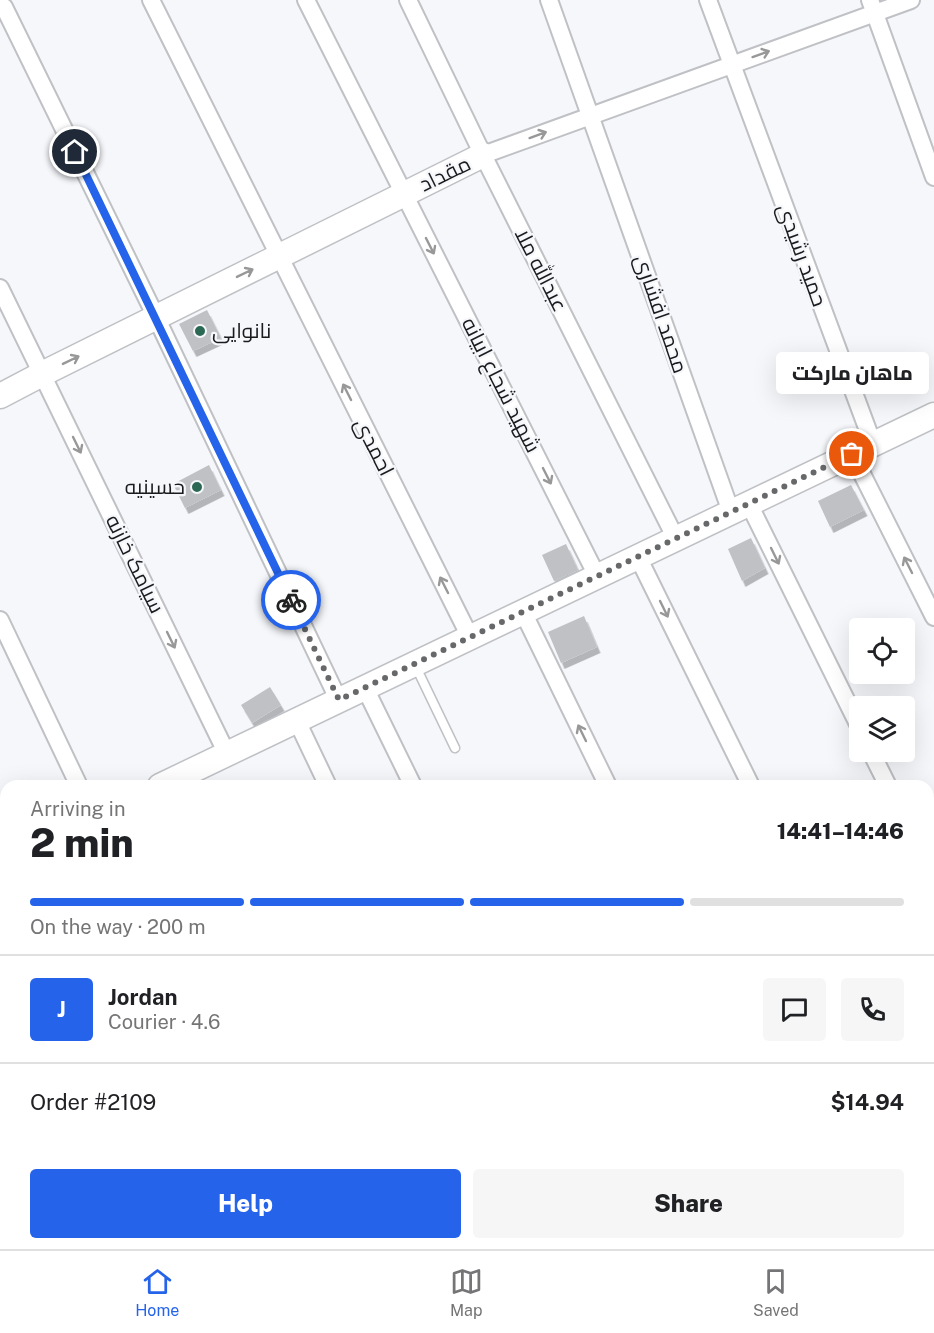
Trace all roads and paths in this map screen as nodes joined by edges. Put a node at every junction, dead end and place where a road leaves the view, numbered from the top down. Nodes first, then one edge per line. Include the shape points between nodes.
1 (151, 0) edge
2 (306, 0) edge
3 (408, 0) edge
4 (549, 0) edge
5 (708, 0) edge
6 (911, 0) edge
7 (4, 7) dead end
8 (872, 7) edge
9 (732, 65) junction
10 (590, 116) junction
11 (483, 155) junction
12 (934, 177) edge
13 (404, 194) junction
14 (279, 256) junction
15 (0, 288) edge
16 (156, 317) junction
17 (42, 374) junction
18 (0, 396) edge
19 (934, 415) edge
20 (863, 449) junction
21 (740, 508) junction
22 (676, 539) junction
23 (638, 557) junction
24 (597, 576) junction
25 (523, 612) junction
26 (934, 617) edge
27 (0, 620) edge
28 (470, 638) junction
29 (415, 664) junction
30 (365, 688) junction
31 (339, 700) junction
32 (849, 708) edge
33 (297, 721) junction
34 (455, 748) dead end
35 (227, 754) junction
36 (876, 762) edge
37 (76, 780) edge
38 (187, 780) edge
39 (325, 780) edge
40 (410, 780) edge
41 (605, 780) edge
42 (748, 780) edge
43 (885, 780) edge

1 - 14 street, احمدی
2 - 13 street, شهید شجاع ابیانه
3 - 11 street, عبدالله ملا
4 - 10 street, محمد افشاری
5 - 9 street, حمید رشیدی
6 - 8 street, مقداد
7 - 16 street
9 -> 8 street, مقداد
8 - 12 street
9 - 10 street, مقداد
9 - 20 street, حمید رشیدی
11 -> 10 street, مقداد
10 - 21 street, محمد افشاری
11 - 13 street, مقداد
11 - 22 street, عبدالله ملا
13 - 14 street, مقداد
13 -> 24 street, شهید شجاع ابیانه
16 -> 14 street, مقداد
28 -> 14 street, احمدی
15 - 17 street, سیامک خازنه
17 -> 16 street, مقداد
16 - 31 street
17 - 18 street, مقداد
17 -> 35 street, سیامک خازنه
19 - 20 street
20 - 21 street
26 -> 20 street, حمید رشیدی
21 - 22 street
21 -> 32 street, محمد افشاری
22 - 23 street
23 - 24 street
23 -> 42 street
24 - 25 street
25 - 28 street
41 -> 25 street
27 - 37 street
28 - 29 street
29 - 30 street
29 - 34 lane
30 - 31 street
30 - 40 street
31 - 33 street
33 - 35 street
33 - 39 street
35 - 38 street
36 - 43 street

